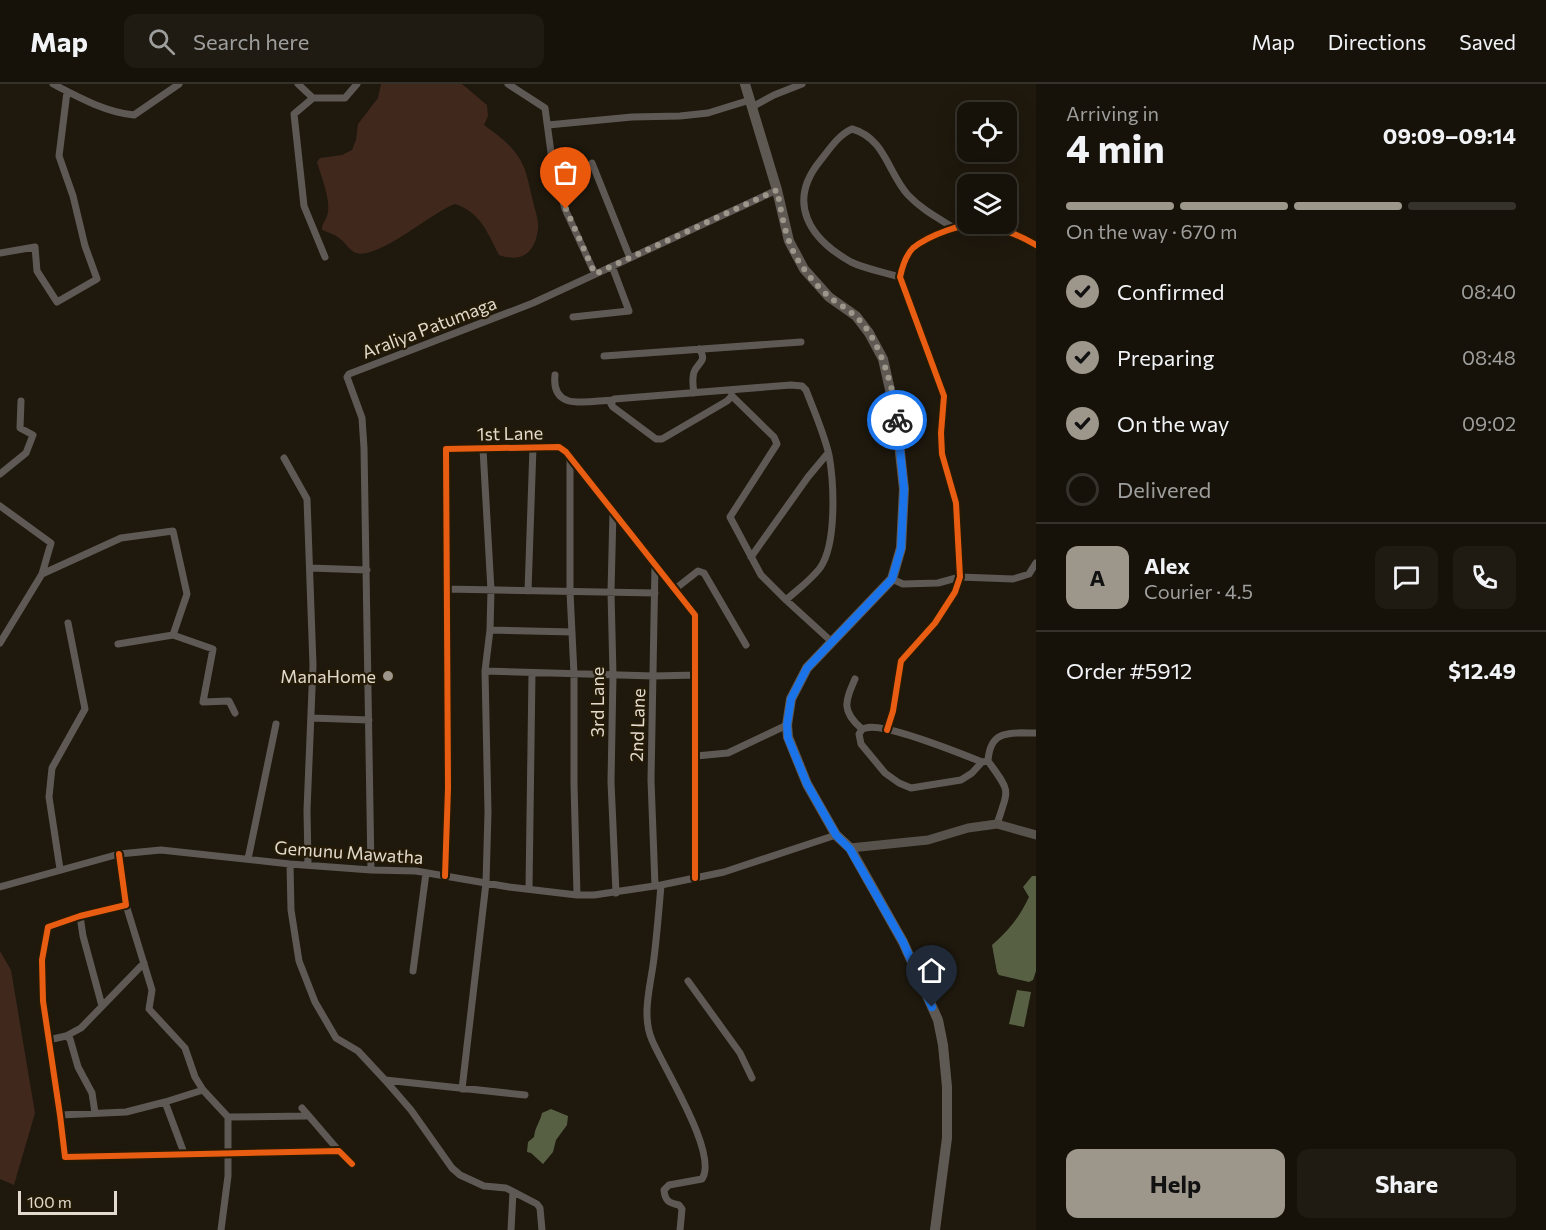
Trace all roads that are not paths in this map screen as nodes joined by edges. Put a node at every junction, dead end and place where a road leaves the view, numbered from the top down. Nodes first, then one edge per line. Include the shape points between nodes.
1 (53, 84) edge
2 (179, 84) edge
3 (298, 84) edge
4 (357, 84) edge
5 (508, 84) edge
6 (745, 84) edge
7 (802, 84) edge
8 (68, 92) junction
9 (313, 98) junction
10 (751, 104) junction
11 (548, 125) junction
12 (592, 163) dead end
13 (777, 190) junction
14 (954, 228) junction
15 (1036, 245) edge
16 (0, 253) edge
17 (325, 257) dead end
18 (630, 258) junction
19 (612, 266) junction
20 (595, 274) junction
21 (900, 277) junction
22 (573, 317) dead end
23 (801, 342) dead end
24 (699, 349) junction
25 (604, 356) dead end
26 (555, 375) dead end
27 (694, 393) junction
28 (731, 393) junction
29 (612, 400) junction
30 (21, 401) dead end
31 (533, 447) junction
32 (483, 449) junction
33 (828, 453) junction
34 (570, 456) junction
35 (284, 458) dead end
36 (0, 474) edge
37 (0, 506) edge
38 (613, 511) junction
39 (752, 556) junction
40 (1036, 563) edge
41 (655, 565) junction
42 (310, 568) junction
43 (367, 570) junction
44 (42, 574) junction
45 (960, 578) junction
46 (892, 579) junction
47 (446, 589) junction
48 (675, 589) junction
49 (491, 590) junction
50 (528, 591) junction
51 (570, 592) junction
52 (611, 592) junction
53 (655, 593) junction
54 (786, 600) junction
55 (68, 623) dead end
56 (490, 630) junction
57 (572, 632) junction
58 (173, 635) junction
59 (832, 642) junction
60 (0, 643) edge
61 (118, 644) dead end
62 (746, 645) dead end
63 (485, 671) junction
64 (532, 673) junction
65 (574, 674) junction
66 (613, 675) junction
67 (696, 675) junction
68 (654, 676) junction
69 (855, 679) dead end
70 (235, 713) dead end
71 (311, 718) junction
72 (369, 720) junction
73 (276, 724) dead end
74 (787, 725) junction
75 (862, 729) junction
76 (886, 730) junction
77 (1036, 733) edge
78 (696, 756) junction
79 (985, 761) junction
80 (996, 824) junction
81 (836, 835) junction
82 (1036, 835) edge
83 (850, 849) junction
84 (119, 854) junction
85 (248, 859) junction
86 (290, 864) junction
87 (308, 865) junction
88 (60, 869) junction
89 (371, 870) junction
90 (426, 873) junction
91 (445, 876) junction
92 (695, 878) junction
93 (486, 883) junction
94 (658, 885) junction
95 (0, 887) edge
96 (529, 889) junction
97 (616, 893) junction
98 (577, 895) junction
99 (126, 905) junction
100 (80, 916) junction
101 (144, 963) junction
102 (413, 971) dead end
103 (688, 981) dead end
104 (102, 1006) junction
105 (66, 1036) junction
106 (48, 1040) junction
107 (752, 1078) dead end
108 (385, 1080) junction
109 (462, 1089) junction
110 (203, 1090) junction
111 (525, 1095) dead end
112 (165, 1102) junction
113 (302, 1108) dead end
114 (95, 1113) junction
115 (60, 1115) junction
116 (308, 1116) junction
117 (228, 1118) junction
118 (339, 1150) junction
119 (184, 1153) junction
120 (229, 1153) junction
121 (352, 1164) dead end
122 (513, 1192) junction
123 (221, 1230) edge
124 (512, 1230) edge
125 (542, 1230) edge
126 (680, 1230) edge
127 (935, 1230) edge

1 - 8 street
2 - 8 street via 134,115
3 - 9 street
4 - 9 street via 345,98
5 - 11 street via 545,108
6 - 10 main road
7 - 10 street
8 - 16 street via 59,156 97,279 57,302 37,271 35,247
9 - 17 street via 294,114 304,206
10 - 11 street via 708,113
10 - 13 main road
11 - 20 street via 552,160 566,209
12 - 18 street
13 - 18 street, Araliya Patumaga
13 - 46 main road via 784,225 797,258 829,297 856,315 883,359 897,416 904,489 901,548
14 - 15 street via 982,224
14 - 21 street via 912,249
14 - 21 street via 907,194 886,156 870,140 852,129 843,133 813,170 804,189 813,232 853,263
18 - 19 street, Araliya Patumaga
19 - 20 street, Araliya Patumaga
19 - 22 street via 629,311
20 - 43 street, Araliya Patumaga via 533,303 349,374 362,418
21 - 45 street via 944,396 941,443 956,503
23 - 24 street
24 - 25 street
24 - 27 street via 703,360 693,374
26 - 29 street via 560,398 568,402
27 - 28 street
27 - 29 street
28 - 29 street via 727,402 663,439 656,439 613,407
28 - 33 street via 802,386
28 - 39 street via 777,444 730,517
30 - 36 street via 20,428 33,435 26,453
31 - 32 street, 1st Lane
31 - 34 street, 1st Lane via 559,447
31 - 50 street
32 - 47 street, 1st Lane via 446,449
32 - 49 street
33 - 39 street
33 - 54 street via 833,502 827,549 819,569
34 - 38 street
34 - 51 street
35 - 42 street via 307,499
37 - 44 street via 51,543
38 - 41 street
38 - 52 street, 3rd Lane
39 - 54 street via 761,575
40 - 45 street via 1029,574 1013,579
41 - 48 street
41 - 53 street, 2nd Lane
42 - 43 street
42 - 71 street
43 - 72 street, Araliya Patumaga
44 - 58 street via 121,538 173,531 187,594
44 - 60 street
45 - 46 street via 903,584
45 - 76 street via 935,623 902,661
46 - 59 main road
47 - 49 street
47 - 91 street, 1st Lane
48 - 62 street via 698,571 704,573
48 - 67 street via 695,615
49 - 50 street
49 - 56 street
50 - 51 street
51 - 52 street
51 - 57 street
52 - 53 street
52 - 66 street, 3rd Lane
53 - 68 street, 2nd Lane
54 - 59 street
55 - 88 street via 85,709 52,768 49,797
56 - 57 street
56 - 63 street
57 - 65 street
58 - 61 street
58 - 70 street via 213,649 203,702 229,700
59 - 74 main road via 807,668 791,699
63 - 64 street
63 - 93 street
64 - 65 street
64 - 96 street
65 - 66 street
65 - 98 street
66 - 68 street
66 - 97 street, 3rd Lane via 611,782
67 - 68 street
67 - 78 street
68 - 94 street, 2nd Lane via 651,780
69 - 75 street via 846,710
71 - 72 street
71 - 87 street
72 - 89 street, Araliya Patumaga
73 - 85 street
74 - 78 street via 728,753
74 - 81 main road via 788,738 807,784
75 - 76 street via 868,726
75 - 79 street via 861,744 885,773 911,788 961,780
76 - 79 street
77 - 79 street via 1005,734 993,740
78 - 92 street
79 - 80 street via 1006,785
80 - 82 street
80 - 83 street via 928,840
81 - 83 main road
81 - 92 street, Gemunu Mawatha
83 - 127 main road via 903,942 938,1020 947,1087 947,1138
84 - 85 street, Gemunu Mawatha via 161,850
84 - 88 street, Gemunu Mawatha
84 - 99 street
85 - 86 street, Gemunu Mawatha
86 - 87 street, Gemunu Mawatha
86 - 108 street via 291,910 299,961 315,1002 336,1038 358,1051
87 - 89 street, Gemunu Mawatha
88 - 95 street, Gemunu Mawatha
89 - 90 street, Gemunu Mawatha
90 - 91 street, Gemunu Mawatha
90 - 102 street
91 - 93 street, Gemunu Mawatha
92 - 94 street, Gemunu Mawatha
93 - 96 street, Gemunu Mawatha
93 - 109 street
94 - 97 street, Gemunu Mawatha
94 - 126 street, 2nd Lane via 648,999 650,1038 701,1140 706,1165 702,1179 669,1185 664,1190 669,1203 682,1209
96 - 98 street, Gemunu Mawatha
97 - 98 street, Gemunu Mawatha
99 - 100 street
99 - 101 street
100 - 104 street
100 - 106 street via 48,927 42,960
101 - 104 street
101 - 110 street via 152,990 150,1009 185,1048
103 - 107 street via 740,1053
104 - 105 street via 81,1029
105 - 106 street
105 - 114 street via 92,1093
106 - 115 street
108 - 109 street
108 - 122 street via 452,1168 473,1182
109 - 111 street
110 - 112 street
110 - 117 street
112 - 114 street via 126,1112
112 - 119 street
113 - 116 street
114 - 115 street
115 - 119 street via 64,1157
116 - 117 street
116 - 118 street
117 - 120 street
118 - 120 street
118 - 121 street
119 - 120 street
120 - 123 street
122 - 124 street
122 - 125 street via 537,1204

